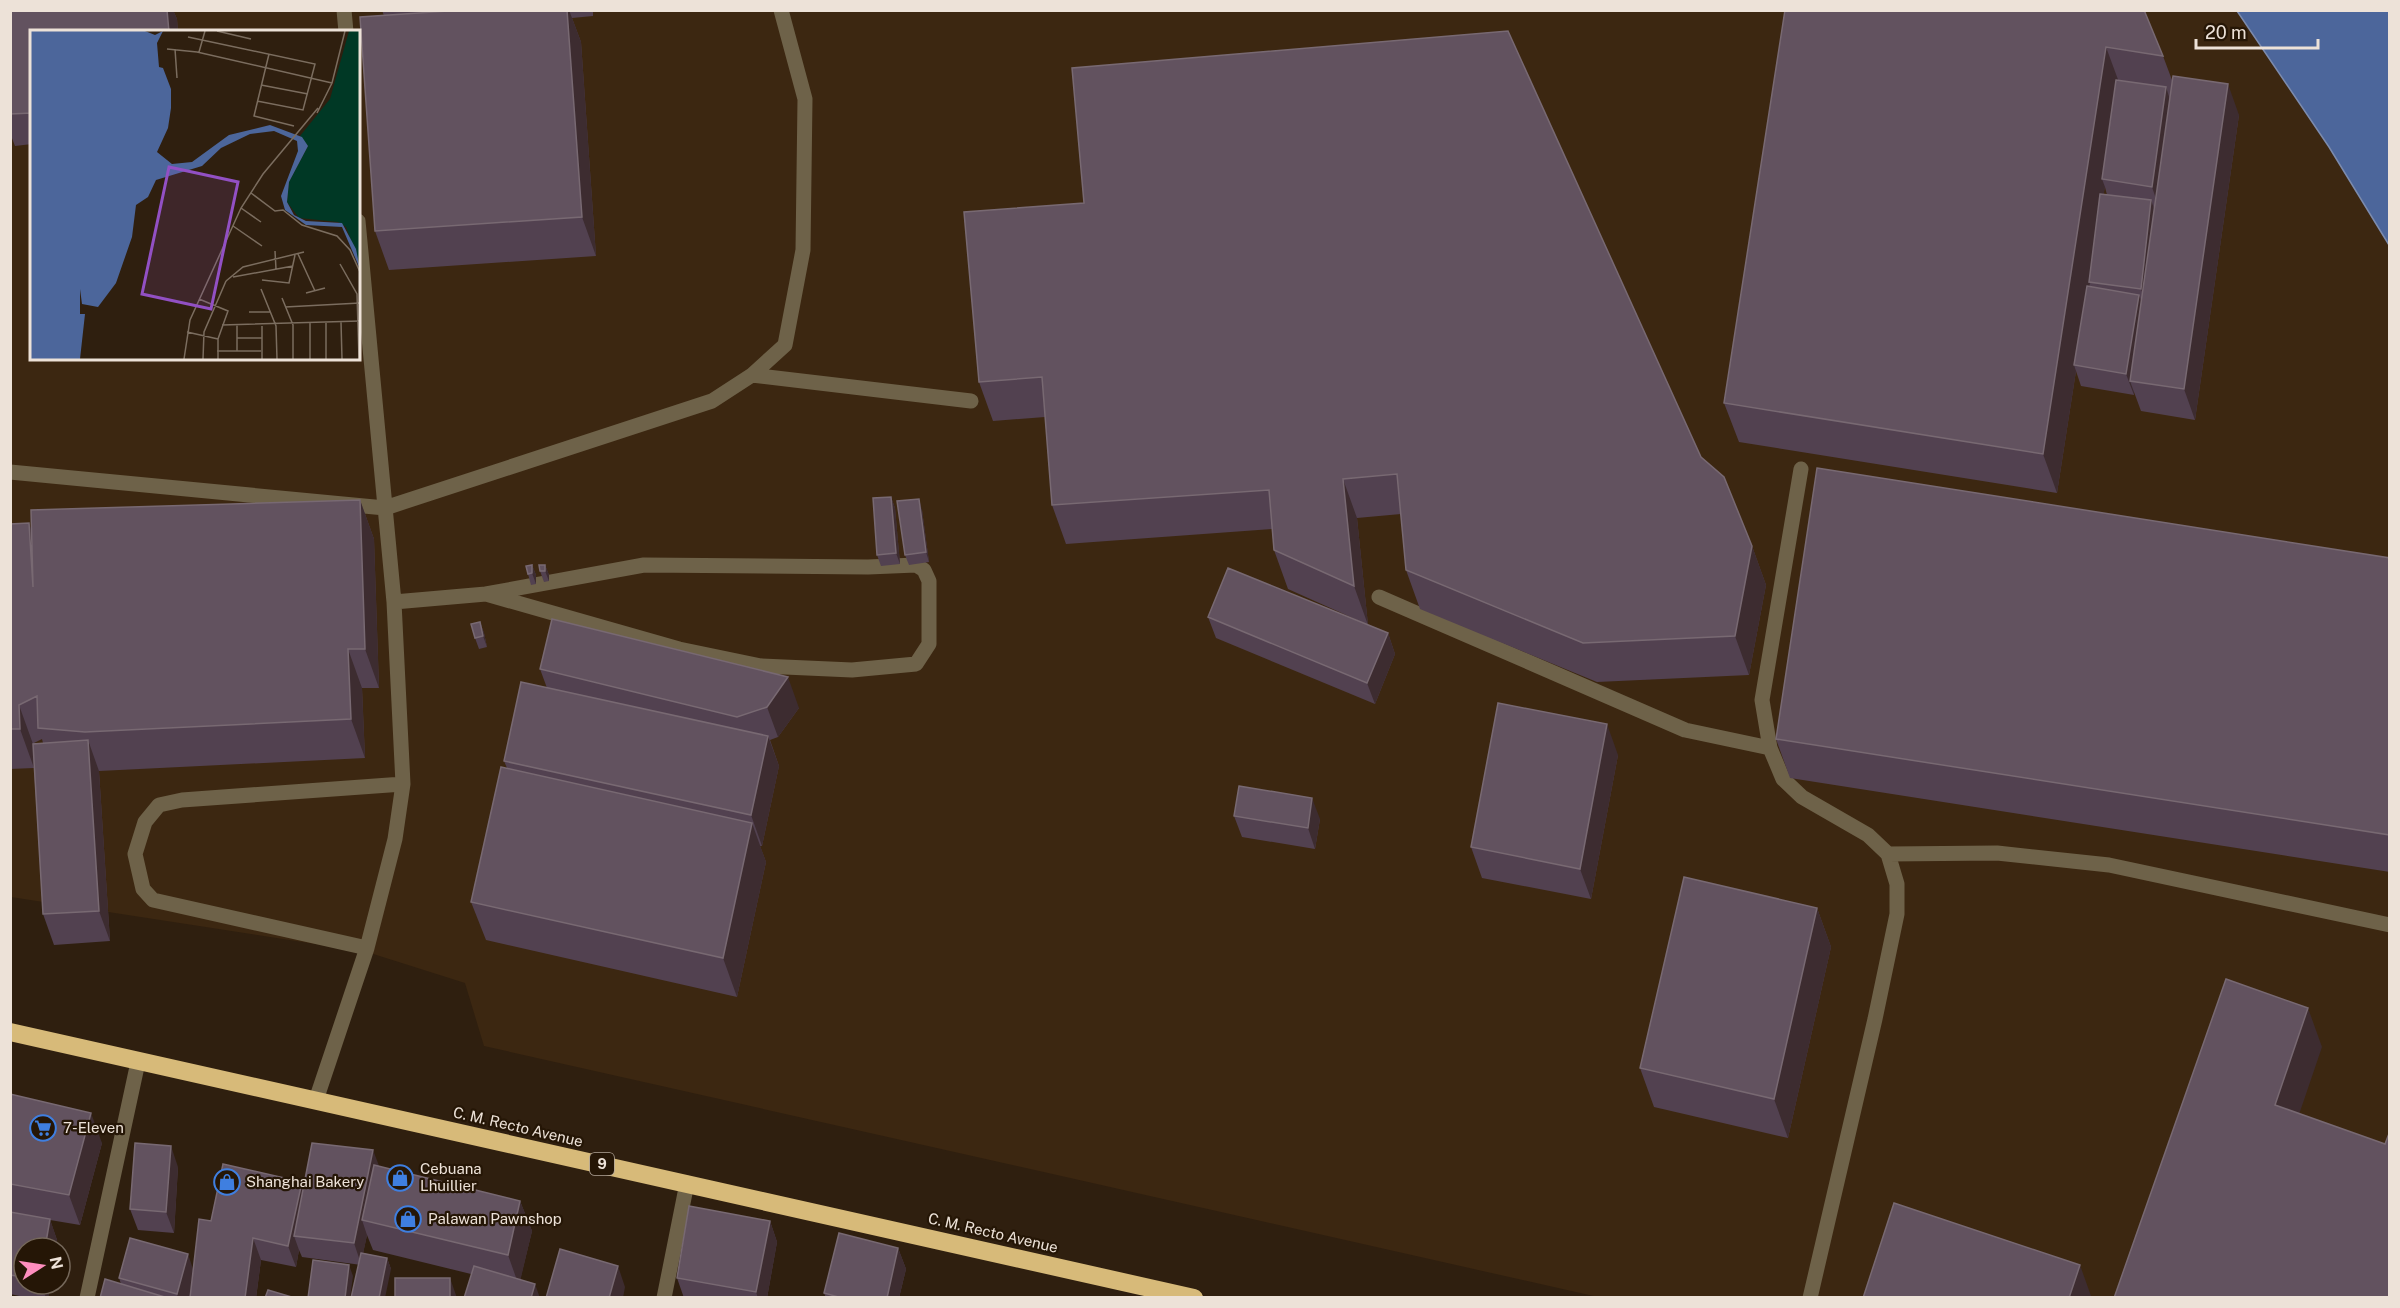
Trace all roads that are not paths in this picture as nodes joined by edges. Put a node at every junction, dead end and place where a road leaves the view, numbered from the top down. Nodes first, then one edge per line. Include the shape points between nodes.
1 (344, 10) edge
2 (781, 10) edge
3 (346, 30) edge
4 (360, 242) edge
5 (752, 375) junction
6 (971, 400) dead end
7 (1801, 469) dead end
8 (10, 472) edge
9 (386, 508) junction
10 (486, 594) junction
11 (1379, 597) dead end
12 (394, 602) junction
13 (1770, 748) junction
14 (403, 783) junction
15 (1888, 854) junction
16 (2390, 925) edge
17 (367, 948) junction
18 (10, 1032) edge
19 (138, 1062) junction
20 (316, 1100) junction
21 (687, 1183) junction
22 (87, 1298) edge
23 (664, 1298) edge
24 (1194, 1298) edge
25 (1810, 1298) edge

1 - 3 street
2 - 5 street via 805,99 803,250 785,345
4 - 9 street
5 - 6 street
5 - 9 street via 712,400
7 - 13 street via 1762,700
8 - 9 street
9 - 12 street
10 - 10 street via 679,649 761,666 852,670 916,664 929,644 929,581 924,570 916,565 645,565
10 - 12 street
11 - 13 street via 1684,730
12 - 14 street
13 - 15 street via 1783,779 1802,796 1868,835
14 - 17 street via 395,839
14 - 17 street via 159,805 145,822 135,854 143,889 153,900
15 - 16 street via 1997,853 2109,865
15 - 25 street via 1897,884 1897,914
17 - 20 street
18 - 19 highway, C. M. Recto Avenue / 9
19 - 20 highway, C. M. Recto Avenue / 9
19 - 22 street
20 - 21 highway, C. M. Recto Avenue / 9
21 - 23 street
21 - 24 highway, C. M. Recto Avenue / 9

